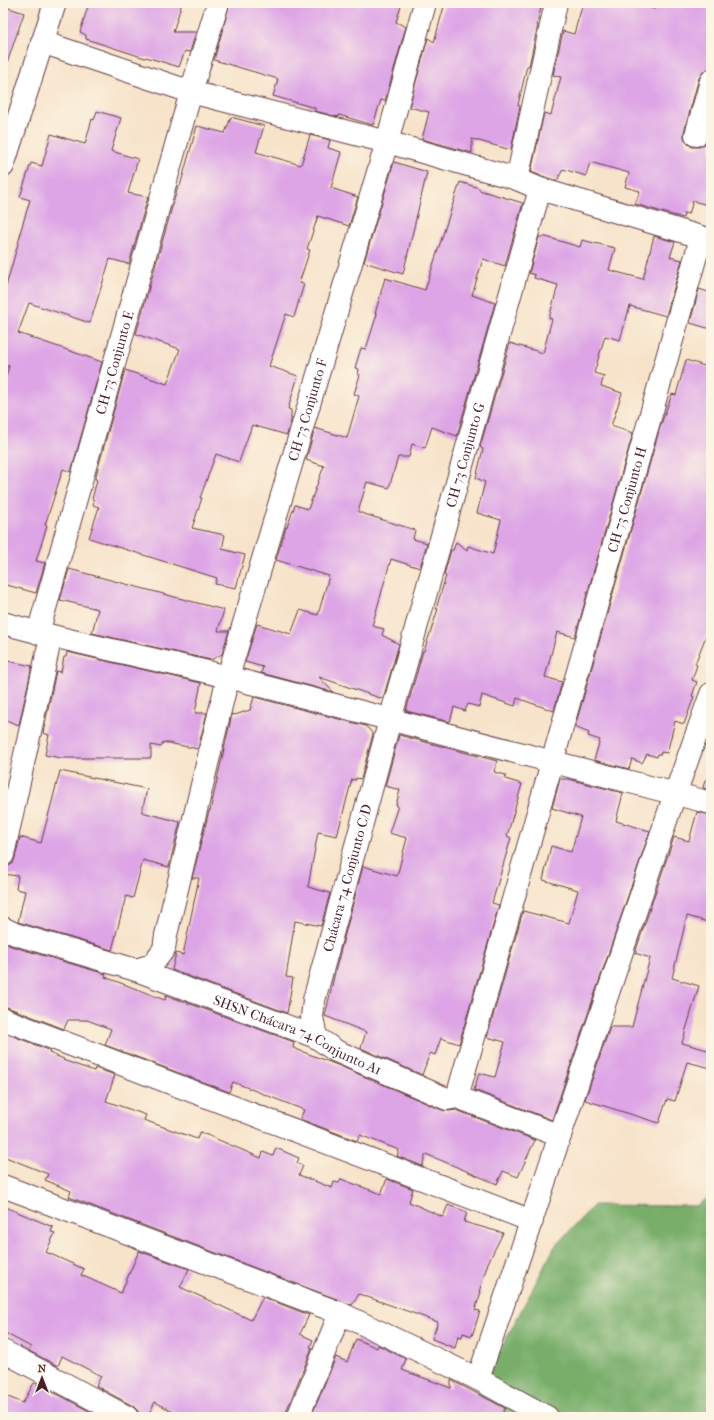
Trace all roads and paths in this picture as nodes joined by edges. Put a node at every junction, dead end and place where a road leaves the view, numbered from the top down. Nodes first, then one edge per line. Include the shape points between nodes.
1 (218, 3) edge
2 (425, 3) edge
3 (556, 3) edge
4 (50, 4) edge
5 (42, 42) junction
6 (711, 81) edge
7 (190, 92) junction
8 (696, 135) dead end
9 (387, 142) junction
10 (3, 166) edge
11 (517, 179) junction
12 (540, 189) junction
13 (706, 239) edge
14 (3, 623) edge
15 (44, 634) junction
16 (228, 677) junction
17 (711, 694) edge
18 (390, 720) junction
19 (552, 762) junction
20 (675, 794) junction
21 (711, 803) edge
22 (3, 855) edge
23 (3, 928) edge
24 (136, 970) junction
25 (3, 1019) edge
26 (316, 1037) junction
27 (457, 1097) junction
28 (560, 1136) junction
29 (3, 1186) edge
30 (532, 1221) junction
31 (340, 1313) junction
32 (3, 1350) edge
33 (478, 1379) junction
34 (127, 1417) edge
35 (298, 1417) edge
36 (547, 1417) edge

1 - 7 street, CH 73 Conjunto E
2 - 9 street, CH 73 Conjunto F
3 - 11 street
4 - 5 street
5 - 7 street
5 - 10 street
6 - 8 street
7 - 9 street
7 - 15 street, CH 73 Conjunto E
9 - 11 street
9 - 16 street, CH 73 Conjunto F
11 - 12 street
12 - 13 street
12 - 18 street, CH 73 Conjunto G
13 - 19 street, CH 73 Conjunto H
14 - 15 street
15 - 16 street
15 - 22 street, CH 73 Conjunto E
16 - 18 street
16 - 24 street, CH 73 Conjunto F via 164,950 152,965
17 - 20 street
18 - 19 street
18 - 26 street, Chácara 74 Conjunto C/D via 314,1000 312,1017
19 - 20 street
19 - 27 street, CH 73 Conjunto H
20 - 21 street
20 - 28 street
23 - 24 street, SHSN Chácara 74 Conjunto A1 via 15,934
24 - 26 street, SHSN Chácara 74 Conjunto A1
25 - 30 street
26 - 27 street, SHSN Chácara 74 Conjunto A1 via 336,1052 447,1099
27 - 28 street, SHSN Chácara 74 Conjunto A1
28 - 30 street
29 - 31 street
30 - 33 street
31 - 33 street
31 - 35 street
32 - 34 street
33 - 36 street

